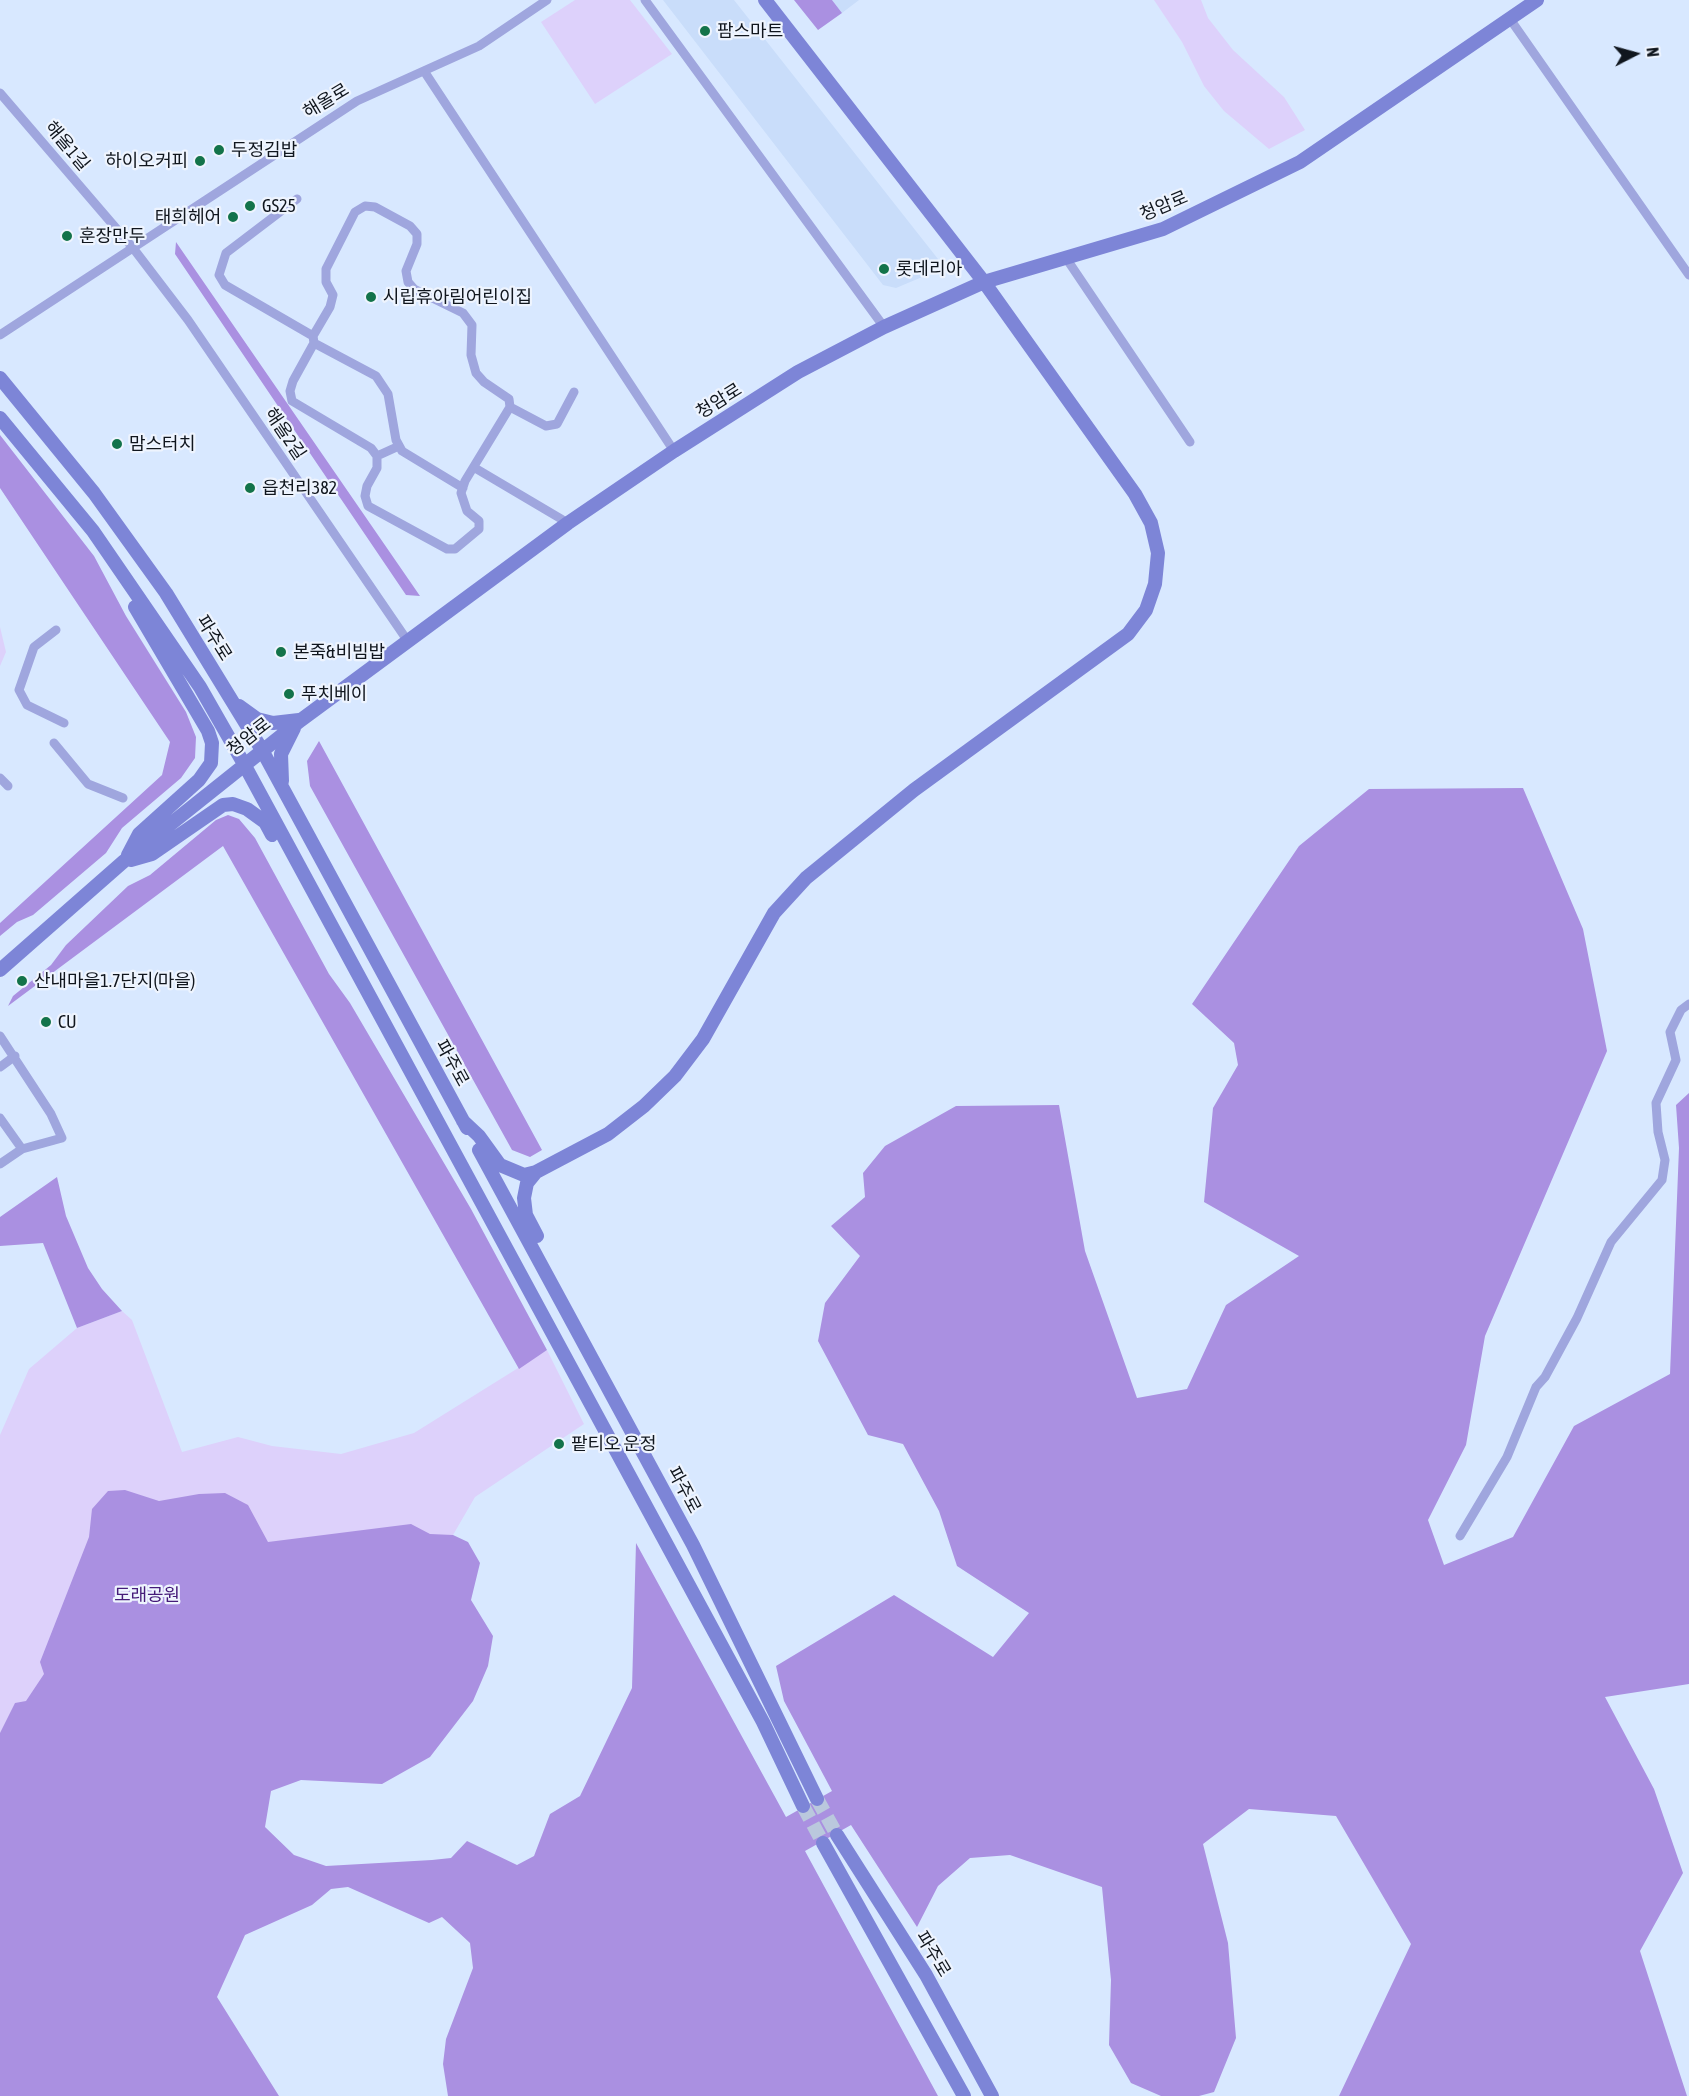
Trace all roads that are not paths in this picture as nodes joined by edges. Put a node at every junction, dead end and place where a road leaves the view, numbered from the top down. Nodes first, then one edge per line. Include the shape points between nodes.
1 (547, 0) edge
2 (645, 0) edge
3 (765, 0) edge
4 (1537, 0) edge
5 (1510, 19) junction
6 (424, 71) junction
7 (0, 93) edge
8 (297, 199) dead end
9 (132, 248) junction
10 (1066, 258) junction
11 (1689, 275) edge
12 (984, 282) junction
13 (884, 327) junction
14 (0, 335) edge
15 (313, 339) junction
16 (0, 378) edge
17 (574, 392) dead end
18 (510, 408) junction
19 (0, 418) edge
20 (1190, 442) dead end
21 (399, 446) junction
22 (674, 451) junction
23 (377, 456) junction
24 (475, 468) junction
25 (463, 488) junction
26 (568, 523) junction
27 (121, 572) junction
28 (56, 630) dead end
29 (407, 640) junction
30 (228, 694) junction
31 (301, 720) junction
32 (64, 723) dead end
33 (54, 743) dead end
34 (262, 750) junction
35 (244, 764) junction
36 (0, 778) edge
37 (8, 786) dead end
38 (123, 798) dead end
39 (288, 800) junction
40 (123, 862) junction
41 (351, 963) junction
42 (0, 970) edge
43 (1689, 1004) edge
44 (0, 1036) edge
45 (15, 1056) junction
46 (0, 1067) edge
47 (0, 1118) edge
48 (463, 1121) junction
49 (22, 1149) junction
50 (0, 1164) edge
51 (536, 1172) junction
52 (558, 1293) junction
53 (1460, 1536) dead end
54 (817, 1799) tunnel mouth
55 (803, 1806) tunnel mouth
56 (837, 1835) tunnel mouth
57 (823, 1843) tunnel mouth
58 (964, 2096) edge
59 (992, 2096) edge

1 - 6 street, 해올로 via 478,46
2 - 13 street
3 - 12 main road
4 - 5 main road, 청암로
5 - 10 main road, 청암로 via 1300,162 1163,229
5 - 11 street
6 - 9 street, 해올로 via 357,101
6 - 22 street
7 - 9 street, 해올1길
8 - 15 street via 226,253 219,275 225,285
9 - 14 street, 해올로
9 - 29 street, 해올2길 via 188,320
10 - 12 main road, 청암로
10 - 20 street
12 - 13 main road, 청암로
12 - 51 main road via 1135,494 1151,523 1158,553 1155,584 1146,610 1128,634 914,790 806,878 774,913 724,1004 675,1076 608,1134
13 - 22 main road, 청암로 via 798,372
15 - 18 street via 333,295 326,282 326,269 355,212 365,206 375,207 417,234 406,271 408,282 414,289 463,313 472,325 471,355 476,373 509,399
15 - 21 street via 376,375 383,383
15 - 23 street via 293,381 292,401 371,448
16 - 30 main road, 파주로 via 94,493 166,593
17 - 18 street via 557,424 546,426
18 - 24 street
19 - 27 main road via 93,531
21 - 23 street
21 - 25 street
22 - 26 main road, 청암로
23 - 25 street via 377,468 365,496 368,506 447,549 455,549 479,529 479,522 467,511
24 - 25 street
24 - 26 street
26 - 29 main road, 청암로
27 - 35 main road via 200,687
27 - 40 main road via 136,609 212,743 211,763 200,780 140,834
28 - 32 street via 34,647 19,690 27,705
29 - 31 main road, 청암로
30 - 31 main road via 257,719 273,723
30 - 34 main road, 파주로
31 - 34 main road, 청암로
31 - 39 main road via 281,754 282,782
33 - 38 street via 88,784
34 - 35 main road, 청암로
34 - 39 main road, 파주로
35 - 40 main road, 청암로
35 - 41 main road
36 - 37 street
39 - 48 main road, 파주로
40 - 41 main road via 152,854 223,805 247,809 265,822 313,907
40 - 42 main road, 청암로
41 - 55 main road via 764,1722
43 - 53 street via 1681,1010 1670,1032 1676,1060 1656,1103 1665,1160 1662,1180 1611,1242 1577,1318 1536,1387 1507,1456
44 - 45 street
45 - 46 street
45 - 49 street via 62,1138
47 - 49 street
48 - 51 main road via 500,1165 524,1175
48 - 52 main road, 파주로
49 - 50 street
51 - 52 main road via 527,1183 526,1215 554,1269
52 - 54 main road, 파주로 via 693,1545
56 - 59 main road, 파주로 via 926,1975
57 - 58 main road

